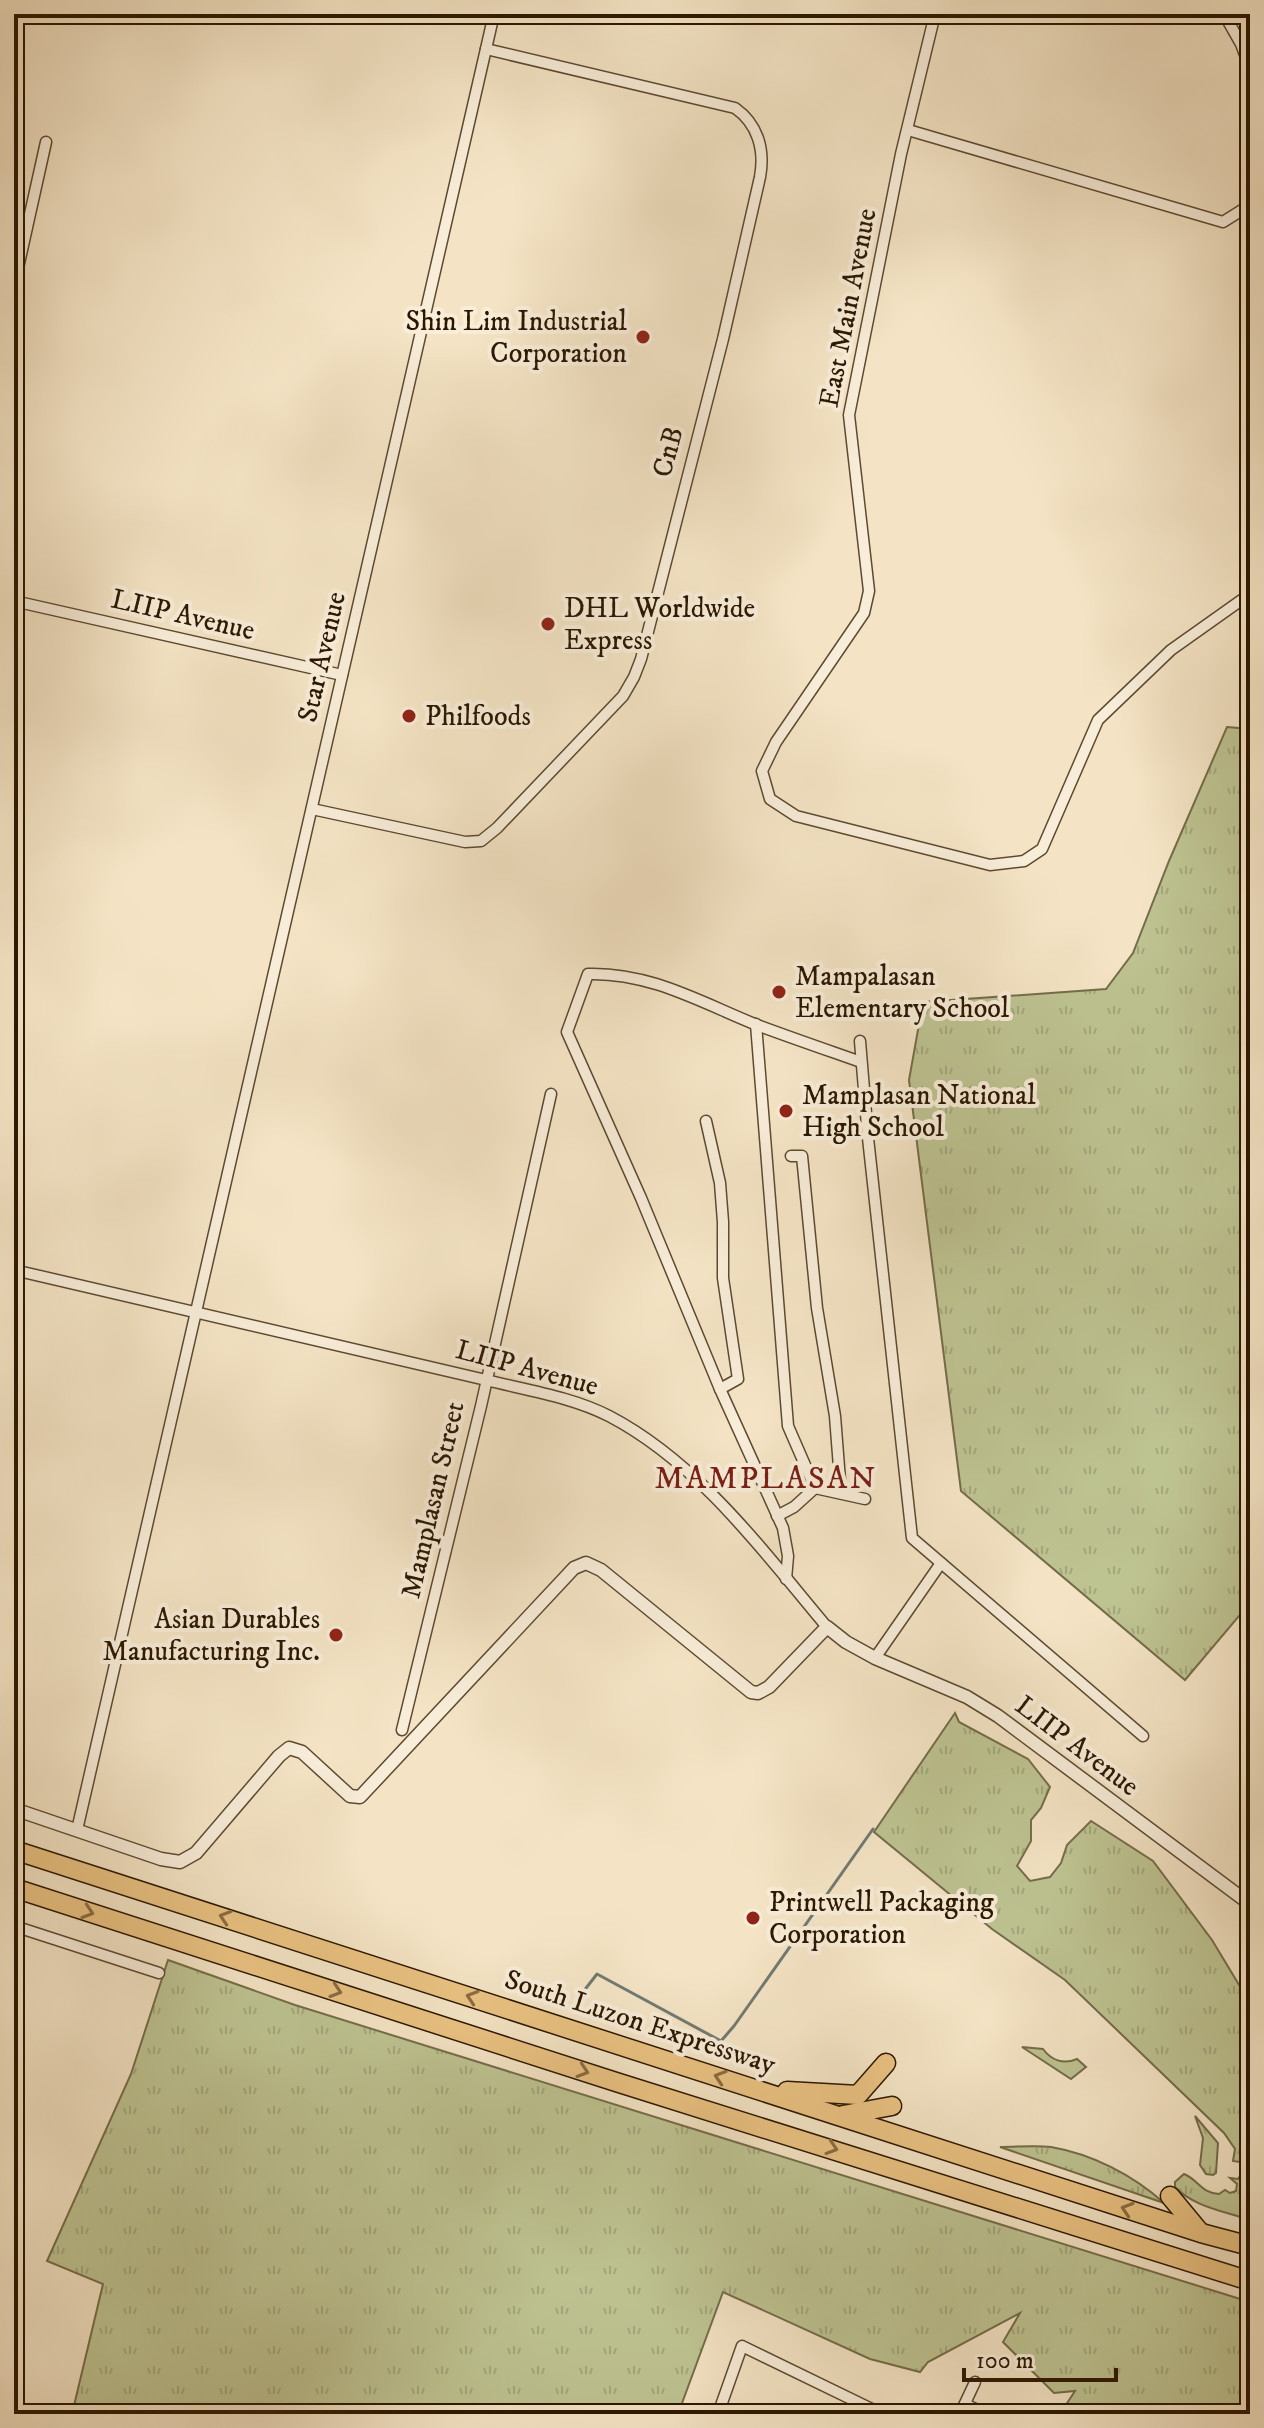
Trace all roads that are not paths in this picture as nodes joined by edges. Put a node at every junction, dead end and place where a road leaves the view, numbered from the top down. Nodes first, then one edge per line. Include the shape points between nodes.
1 (494, 14) edge
2 (935, 14) edge
3 (1224, 14) edge
4 (486, 49) junction
5 (1250, 68) edge
6 (908, 130) junction
7 (46, 142) dead end
8 (1250, 205) edge
9 (14, 286) edge
10 (1250, 594) edge
11 (14, 601) edge
12 (342, 675) junction
13 (312, 809) junction
14 (756, 1024) junction
15 (860, 1041) dead end
16 (861, 1062) junction
17 (551, 1094) dead end
18 (706, 1121) dead end
19 (791, 1156) dead end
20 (14, 1270) edge
21 (197, 1311) junction
22 (486, 1380) junction
23 (720, 1389) junction
24 (815, 1488) junction
25 (841, 1493) junction
26 (865, 1499) dead end
27 (777, 1516) junction
28 (941, 1563) junction
29 (786, 1579) junction
30 (827, 1627) junction
31 (875, 1658) junction
32 (402, 1730) dead end
33 (1143, 1736) dead end
34 (14, 1809) edge
35 (77, 1830) junction
36 (14, 1850) edge
37 (14, 1888) edge
38 (1250, 1904) edge
39 (14, 1926) edge
40 (159, 1973) dead end
41 (886, 2063) dead end
42 (759, 2090) junction
43 (892, 2106) dead end
44 (840, 2115) junction
45 (1170, 2196) dead end
46 (1201, 2233) junction
47 (1250, 2246) edge
48 (1250, 2281) edge
49 (975, 2382) dead end
50 (962, 2409) edge
51 (718, 2414) edge
52 (882, 2414) edge
53 (986, 2414) edge

1 - 4 street, Star Avenue
2 - 6 street, East Main Avenue
3 - 5 street
4 - 12 street, Star Avenue
4 - 13 street, CnB via 735,108 750,122 759,139 760,177 723,339 641,659 623,696 481,841
6 - 8 street via 1223,222
6 - 10 street, East Main Avenue via 849,415 869,591 864,613 762,771 770,799 796,816 990,865 1024,861 1042,849 1098,720 1171,650
7 - 9 street
11 - 12 street, LIIP Avenue
12 - 13 street, Star Avenue
13 - 21 street, Star Avenue
14 - 16 street
14 - 23 street via 669,987 588,974 567,1032
14 - 24 street via 788,1426
15 - 16 street
16 - 28 street via 912,1538
17 - 22 street, Mamplasan Street
18 - 23 street via 720,1183 723,1278 738,1379
19 - 25 street via 802,1156
20 - 21 street, LIIP Avenue
21 - 22 street, LIIP Avenue
21 - 35 street, Star Avenue
22 - 29 street, LIIP Avenue via 599,1412 638,1434 708,1490
22 - 32 street, Mamplasan Street
23 - 27 street
24 - 25 street
24 - 27 street
25 - 26 street
27 - 29 street via 788,1556
28 - 31 street
28 - 33 street
29 - 30 street, LIIP Avenue
30 - 31 street, LIIP Avenue
30 - 35 street via 769,1687 751,1692 601,1570 581,1564 360,1797 350,1796 293,1748 283,1752 186,1860 168,1861
31 - 38 street, LIIP Avenue via 998,1716
34 - 35 street
42 -> 36 highway, South Luzon Expressway
37 -> 48 highway
39 - 40 street
41 - 42 highway via 858,2095
42 - 44 highway, South Luzon Expressway
43 - 44 highway
46 -> 44 highway, South Luzon Expressway
45 - 46 highway
46 - 47 highway, South Luzon Expressway
49 - 50 street
50 - 53 street
51 - 52 street via 742,2346

